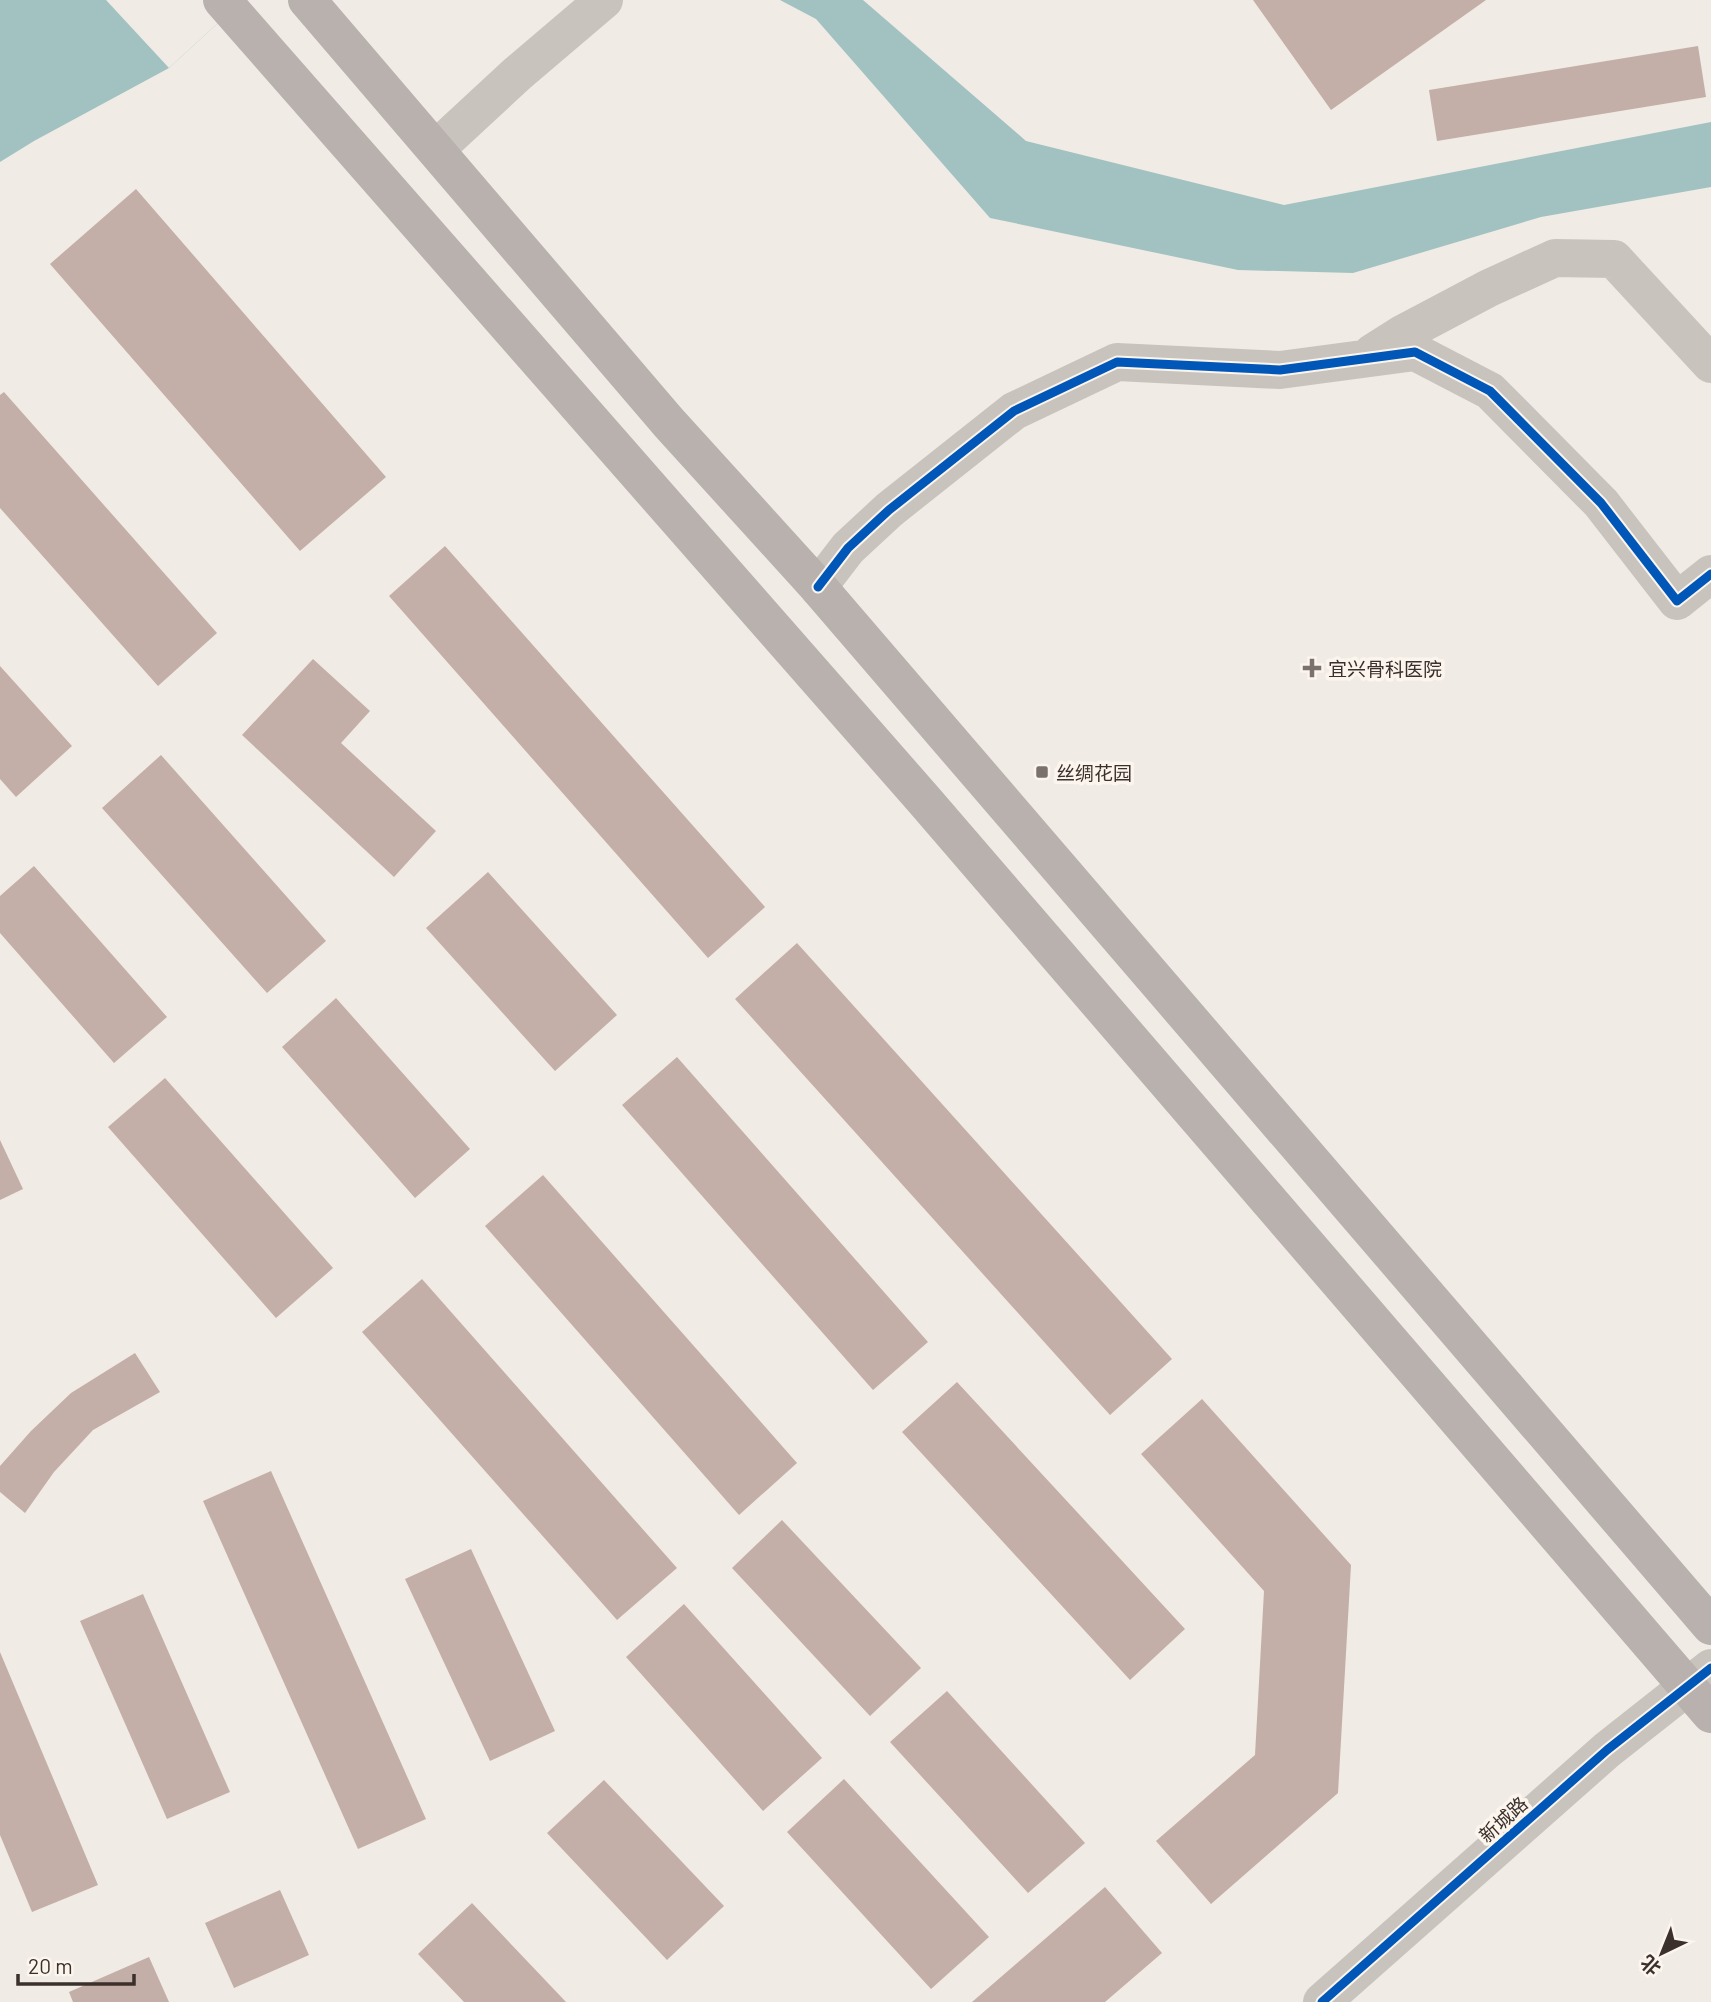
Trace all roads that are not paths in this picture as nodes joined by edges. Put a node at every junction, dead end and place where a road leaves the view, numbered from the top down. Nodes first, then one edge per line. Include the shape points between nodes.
1 (307, 0) edge
2 (604, 0) edge
3 (227, 5) edge
4 (436, 149) junction
5 (1361, 359) junction
6 (1711, 364) edge
7 (1711, 574) edge
8 (818, 587) junction
9 (1711, 1626) edge
10 (1703, 1690) edge
11 (1322, 2002) edge

1 - 4 main road
2 - 4 street
3 - 10 main road
4 - 8 main road via 669,423
5 - 6 street via 1445,311 1555,258 1614,259
5 - 7 street via 1415,352 1490,391 1601,503 1677,601
5 - 8 street via 1280,370 1117,362 1014,411 889,510 848,548
8 - 9 main road
10 - 11 street, 新城路 via 1607,1750

